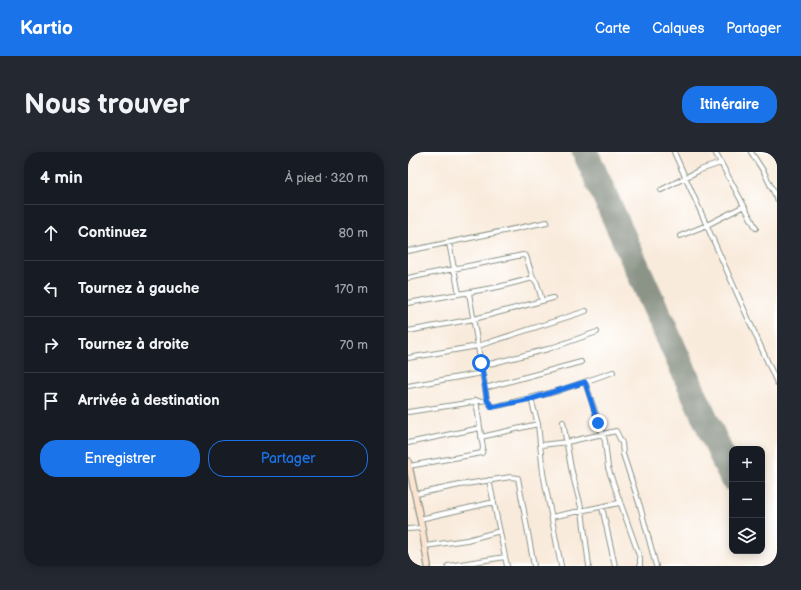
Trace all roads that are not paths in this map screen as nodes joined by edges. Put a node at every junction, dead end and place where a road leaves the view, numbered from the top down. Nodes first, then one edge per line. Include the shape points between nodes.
1 (674, 152) edge
2 (715, 152) edge
3 (751, 152) edge
4 (721, 163) junction
5 (687, 178) junction
6 (661, 190) dead end
7 (777, 199) edge
8 (744, 206) junction
9 (547, 222) dead end
10 (707, 225) junction
11 (756, 228) dead end
12 (680, 236) dead end
13 (449, 243) junction
14 (408, 252) edge
15 (454, 270) junction
16 (408, 278) edge
17 (533, 278) junction
18 (469, 293) junction
19 (459, 294) junction
20 (553, 298) dead end
21 (542, 300) junction
22 (408, 303) edge
23 (586, 311) dead end
24 (474, 319) junction
25 (408, 331) edge
26 (597, 332) dead end
27 (478, 346) junction
28 (408, 358) edge
29 (581, 362) dead end
30 (482, 366) junction
31 (613, 372) dead end
32 (482, 373) junction
33 (585, 382) junction
34 (777, 383) edge
35 (408, 386) edge
36 (485, 388) junction
37 (531, 399) junction
38 (476, 400) junction
39 (487, 400) junction
40 (408, 412) edge
41 (563, 422) dead end
42 (538, 424) junction
43 (480, 428) junction
44 (602, 434) junction
45 (481, 437) junction
46 (567, 442) junction
47 (408, 443) edge
48 (541, 445) junction
49 (409, 463) edge
50 (410, 479) edge
51 (489, 480) junction
52 (416, 494) junction
53 (494, 502) junction
54 (619, 503) junction
55 (602, 507) junction
56 (582, 511) junction
57 (551, 517) junction
58 (420, 519) junction
59 (422, 528) junction
60 (408, 529) edge
61 (500, 531) junction
62 (425, 546) junction
63 (505, 557) junction
64 (428, 566) edge
65 (448, 566) edge
66 (507, 566) edge
67 (534, 566) edge
68 (561, 566) edge
69 (589, 566) edge
70 (616, 566) edge
71 (640, 566) edge
72 (656, 566) edge

1 - 5 street
2 - 4 street
3 - 7 street
4 - 5 street via 700,170
4 - 8 street
5 - 6 street
5 - 10 street
8 - 10 street
8 - 11 street
9 - 13 street
10 - 12 street
10 - 34 street
13 - 14 street
13 - 15 street
15 - 16 street
15 - 17 street via 523,255 526,256
15 - 19 street
17 - 18 street
17 - 21 street
18 - 19 street
18 - 24 street
19 - 22 street
20 - 21 street
21 - 24 street
23 - 27 street
24 - 25 street
24 - 27 street
26 - 30 street via 548,349
27 - 28 street
27 - 30 street
29 - 36 street
30 - 32 street
31 - 33 street
32 - 35 street
32 - 36 street
33 - 37 street
33 - 44 street
36 - 39 street
37 - 39 street via 492,407
37 - 42 street
38 - 39 street
38 - 40 street
38 - 43 street
41 - 46 street
42 - 45 street
42 - 48 street
43 - 45 street
43 - 47 street
44 - 46 street
44 - 54 street via 608,468
44 - 72 street via 616,431 618,433
45 - 49 street via 483,451 480,454
46 - 48 street
46 - 56 street
48 - 57 street
49 - 50 main road
50 - 52 main road
51 - 52 street
51 - 53 street
51 - 67 street via 518,478
52 - 58 main road
53 - 58 street
53 - 61 street
54 - 55 street
54 - 71 street via 640,558
55 - 56 street
55 - 70 street
56 - 57 street
56 - 69 street
57 - 68 street
58 - 59 main road
59 - 60 street
59 - 62 main road
61 - 62 street via 467,540
61 - 63 street
62 - 64 main road
63 - 65 street
63 - 66 street

